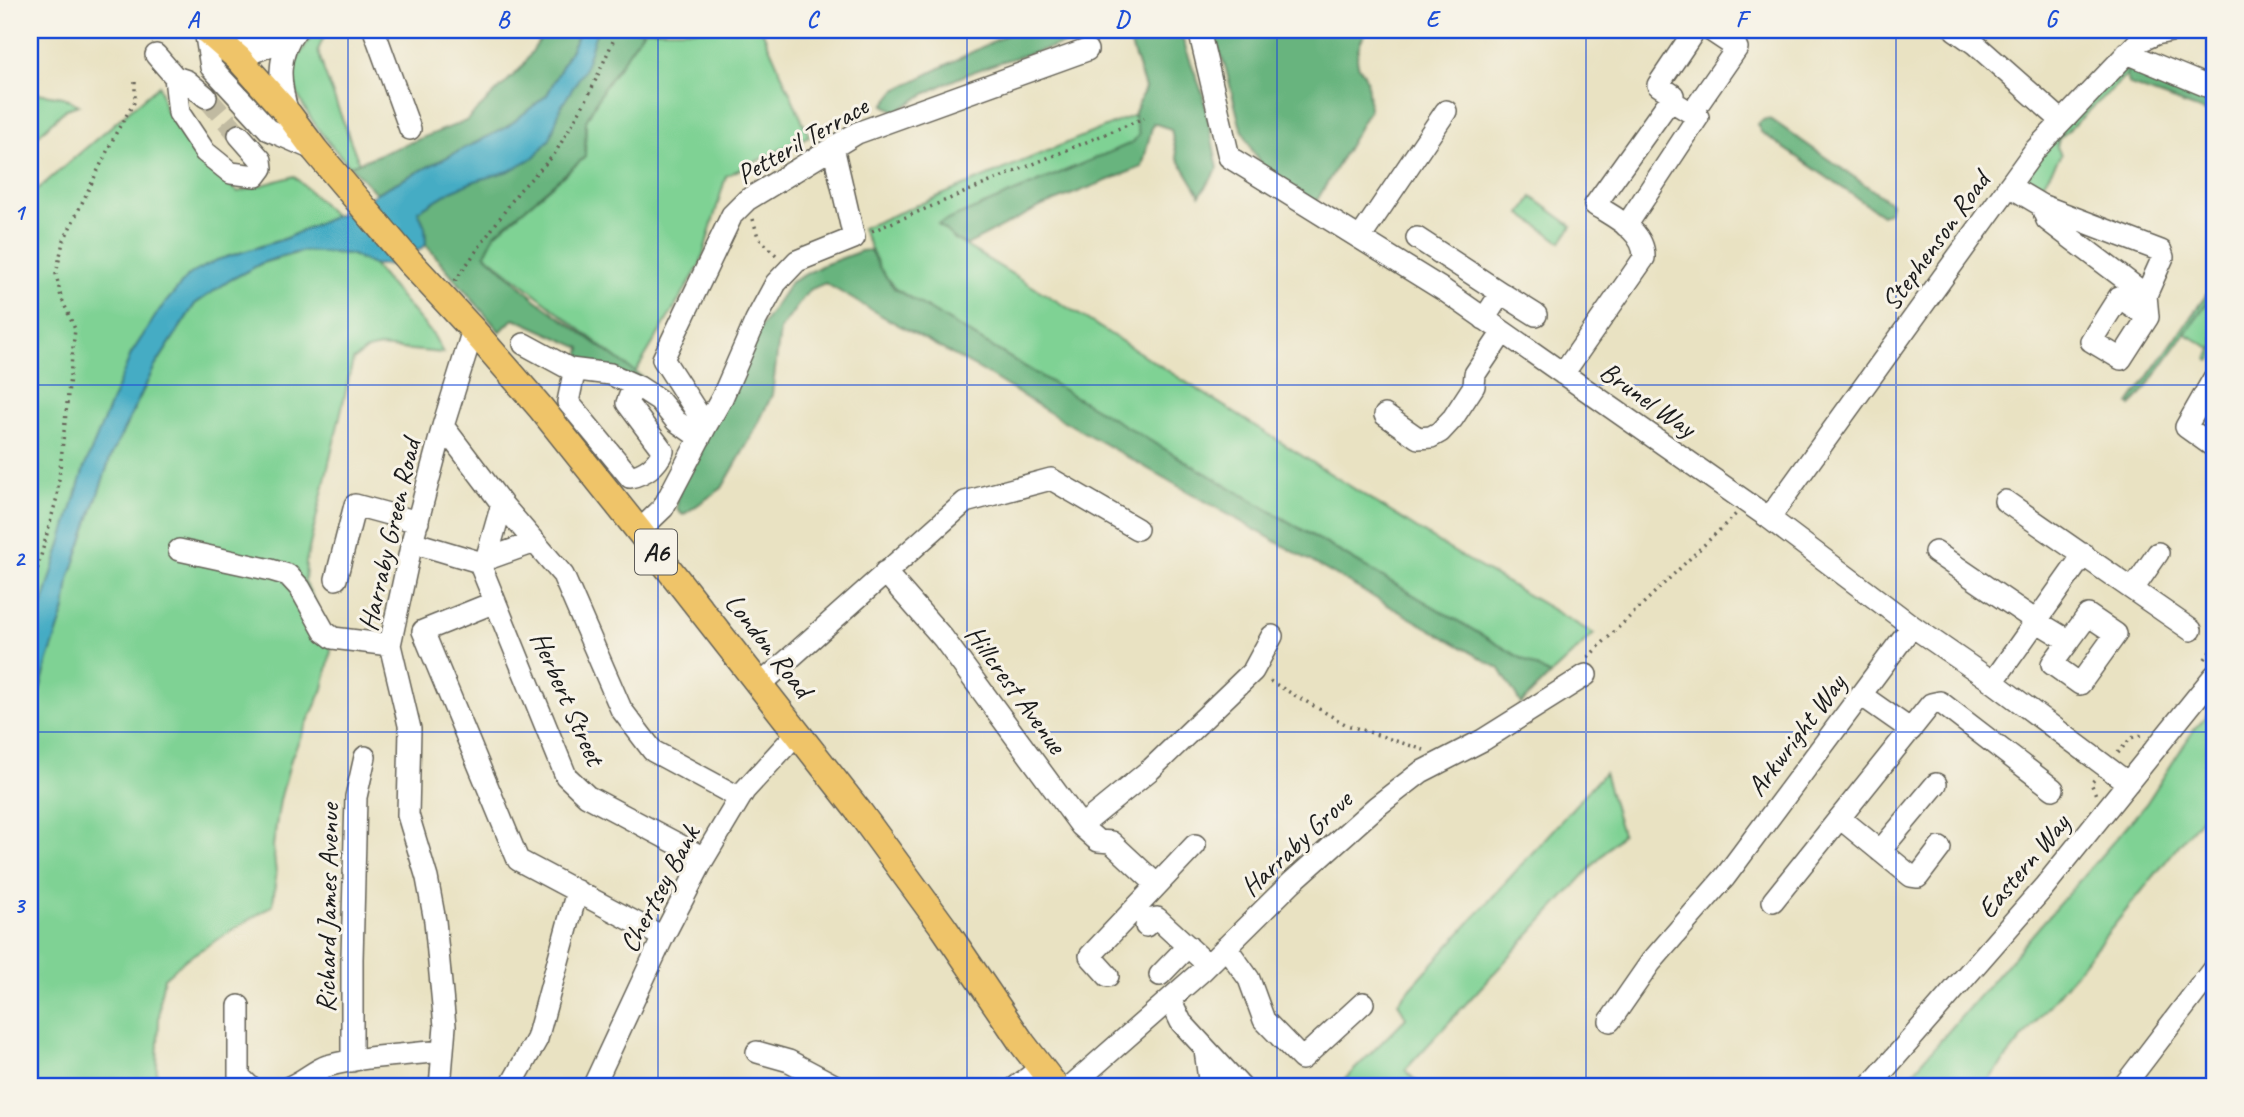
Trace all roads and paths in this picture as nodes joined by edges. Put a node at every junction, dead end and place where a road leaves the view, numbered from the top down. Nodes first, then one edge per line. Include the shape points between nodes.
1 (205, 30) edge
2 (260, 30) edge
3 (374, 30) edge
4 (618, 30) edge
5 (1199, 30) edge
6 (1695, 30) edge
7 (1710, 30) edge
8 (1955, 30) edge
9 (2176, 30) edge
10 (293, 34) edge
11 (2138, 42) edge
12 (1087, 50) dead end
13 (156, 55) dead end
14 (238, 58) junction
15 (175, 77) junction
16 (135, 82) dead end
17 (2214, 89) edge
18 (206, 97) tunnel mouth
19 (1670, 100) junction
20 (1446, 111) dead end
21 (1692, 113) junction
22 (289, 115) junction
23 (1144, 118) dead end
24 (2062, 121) junction
25 (410, 129) dead end
26 (239, 135) tunnel mouth
27 (832, 148) junction
28 (315, 150) junction
29 (2009, 186) junction
30 (747, 200) junction
31 (2041, 205) junction
32 (1626, 226) junction
33 (854, 238) junction
34 (1360, 238) junction
35 (1417, 238) dead end
36 (797, 261) junction
37 (457, 278) dead end
38 (1501, 293) junction
39 (2146, 295) junction
40 (1536, 315) dead end
41 (2148, 317) dead end
42 (1484, 318) junction
43 (473, 330) junction
44 (1503, 332) junction
45 (524, 344) dead end
46 (578, 370) junction
47 (1563, 374) junction
48 (2214, 378) edge
49 (634, 385) junction
50 (1385, 415) dead end
51 (443, 426) junction
52 (703, 432) junction
53 (2214, 447) edge
54 (2005, 501) dead end
55 (1748, 503) junction
56 (502, 504) junction
57 (1769, 518) junction
58 (1137, 529) dead end
59 (639, 531) junction
60 (415, 532) junction
61 (535, 542) junction
62 (179, 550) dead end
63 (1935, 552) dead end
64 (2158, 553) dead end
65 (2084, 554) junction
66 (483, 561) junction
67 (885, 572) junction
68 (336, 579) dead end
69 (2133, 589) junction
70 (30, 596) edge
71 (495, 602) junction
72 (2036, 621) junction
73 (1912, 626) junction
74 (2191, 630) dead end
75 (1272, 636) dead end
76 (2069, 641) dead end
77 (390, 645) junction
78 (1252, 671) junction
79 (1586, 675) joint
80 (2214, 676) edge
81 (1993, 682) junction
82 (761, 684) junction
83 (1861, 695) junction
84 (1911, 730) junction
85 (798, 732) junction
86 (365, 757) dead end
87 (1448, 758) junction
88 (2128, 783) junction
89 (1936, 784) dead end
90 (2053, 789) dead end
91 (740, 798) junction
92 (1840, 818) junction
93 (1081, 826) junction
94 (1195, 845) dead end
95 (1940, 848) dead end
96 (1880, 851) junction
97 (704, 858) junction
98 (1157, 885) junction
99 (578, 891) junction
100 (1773, 901) dead end
101 (1146, 926) dead end
102 (663, 937) junction
103 (1188, 946) junction
104 (1226, 947) junction
105 (1208, 965) junction
106 (1160, 975) dead end
107 (1108, 976) dead end
108 (2211, 979) edge
109 (1170, 999) junction
110 (1363, 1003) dead end
111 (239, 1006) dead end
112 (1610, 1021) dead end
113 (1205, 1050) junction
114 (442, 1051) junction
115 (757, 1052) dead end
116 (352, 1061) junction
117 (1048, 1078) edge
118 (250, 1087) edge
119 (289, 1087) edge
120 (440, 1087) edge
121 (510, 1087) edge
122 (593, 1087) edge
123 (838, 1087) edge
124 (1016, 1087) edge
125 (1070, 1087) edge
126 (1210, 1087) edge
127 (1241, 1087) edge
128 (1869, 1087) edge
129 (2123, 1087) edge

1 - 14 main road, A6
1 - 28 street, A6 via 211,67 269,130
2 - 14 street
3 - 25 street
4 - 37 path via 588,97 554,155 519,191
5 - 34 street, Brunel Way via 1229,157
6 - 19 street via 1658,85 1673,95
7 - 21 street via 1737,48
8 - 24 street
9 - 11 street, Stephenson Road
10 - 14 street
10 - 22 street via 280,65 280,88
11 - 17 street
11 - 24 street, Stephenson Road
12 - 27 street, Petteril Terrace via 857,134
13 - 15 street
14 - 22 main road, A6
15 - 18 street
15 - 26 street via 179,113 205,152 231,173 256,176 261,160
16 - 70 path via 135,102 62,242 56,274 75,329 57,497
19 - 21 street
19 - 32 street via 1595,205
20 - 34 street
21 - 32 street via 1699,117
22 - 28 main road, A6
23 - 33 path
24 - 29 street, Stephenson Road
27 - 30 street, Petteril Terrace
27 - 33 street
28 - 43 main road, London Road / A6
29 - 31 street
29 - 57 street, Stephenson Road
30 - 36 path via 758,237 778,257
30 - 52 street, Petteril Terrace via 732,215 663,359
31 - 39 street via 2047,220
31 - 39 street via 2161,251 2163,257
32 - 47 street via 1644,248 1644,258
33 - 36 street
34 - 42 street, Brunel Way
35 - 38 street
36 - 52 street via 776,282
38 - 40 street
38 - 42 street
39 - 41 street
42 - 44 street, Brunel Way
43 - 51 street, Harraby Green Road
43 - 59 main road, London Road / A6
44 - 47 street, Brunel Way
44 - 50 street via 1475,374 1474,387 1440,432 1418,438
45 - 46 street
46 - 49 street via 610,374
46 - 49 street via 568,402 630,477 647,470 663,451 627,403
47 - 55 street, Brunel Way
48 - 53 street via 2186,427
49 - 52 street via 659,400 676,421
51 - 56 street
51 - 60 street, Harraby Green Road
52 - 59 street via 663,508
54 - 65 street
55 - 57 street, Brunel Way
55 - 79 path via 1588,656
56 - 61 street
56 - 66 street
57 - 73 street, Brunel Way
58 - 67 street via 1051,479 965,502
59 - 82 main road, London Road / A6
60 - 66 street
60 - 68 street via 355,505
60 - 77 street, Harraby Green Road
61 - 66 street
61 - 91 street via 563,575 621,709 653,751
62 - 77 street via 288,575 333,638
63 - 72 street
64 - 69 street
65 - 69 street
65 - 72 street
66 - 71 street, Herbert Street
67 - 82 street
67 - 93 street, Hillcrest Avenue via 943,638
69 - 74 street
71 - 97 street, Herbert Street via 566,776 587,796
71 - 99 street via 423,631 519,860
72 - 76 street
72 - 81 street
73 - 81 street, Brunel Way
73 - 83 street, Arkwright Way
75 - 78 street
77 - 114 street, Harraby Green Road via 411,729 408,815 435,921
78 - 87 path via 1347,725
78 - 93 street via 1151,769
79 - 87 street, Harraby Grove
80 - 88 street, Eastern Way
81 - 88 street, Brunel Way
82 - 85 main road, London Road / A6
83 - 84 street
83 - 112 street, Arkwright Way via 1725,877 1651,962
84 - 90 street via 1931,704 1940,702
84 - 92 street
85 - 91 street, Chertsey Bank
85 - 117 main road, London Road / A6 via 944,928
86 - 116 street, Richard James Avenue via 356,797
87 - 104 street, Harraby Grove via 1420,772 1376,807
88 - 128 street, Eastern Way via 2044,887
89 - 96 street
91 - 97 street, Chertsey Bank
92 - 96 street
92 - 100 street
93 - 98 street, Hillcrest Avenue via 1098,841 1111,842
94 - 98 street
95 - 96 street via 1919,877 1910,876
97 - 102 street, Chertsey Bank
98 - 107 street via 1090,956
99 - 102 street
99 - 121 street via 537,1039
101 - 103 street via 1157,918
102 - 122 street, Chertsey Bank
103 - 105 street
103 - 106 street
104 - 105 street, Harraby Grove
104 - 110 street via 1250,979 1264,1020 1302,1059
105 - 109 street, Harraby Grove
108 - 129 street
109 - 113 street via 1181,1022
109 - 125 street, Harraby Grove
111 - 118 street via 239,1076
113 - 126 street
113 - 127 street
114 - 116 street
114 - 120 street, Harraby Green Road
115 - 123 street via 789,1061
116 - 119 street via 323,1067
117 - 124 street

